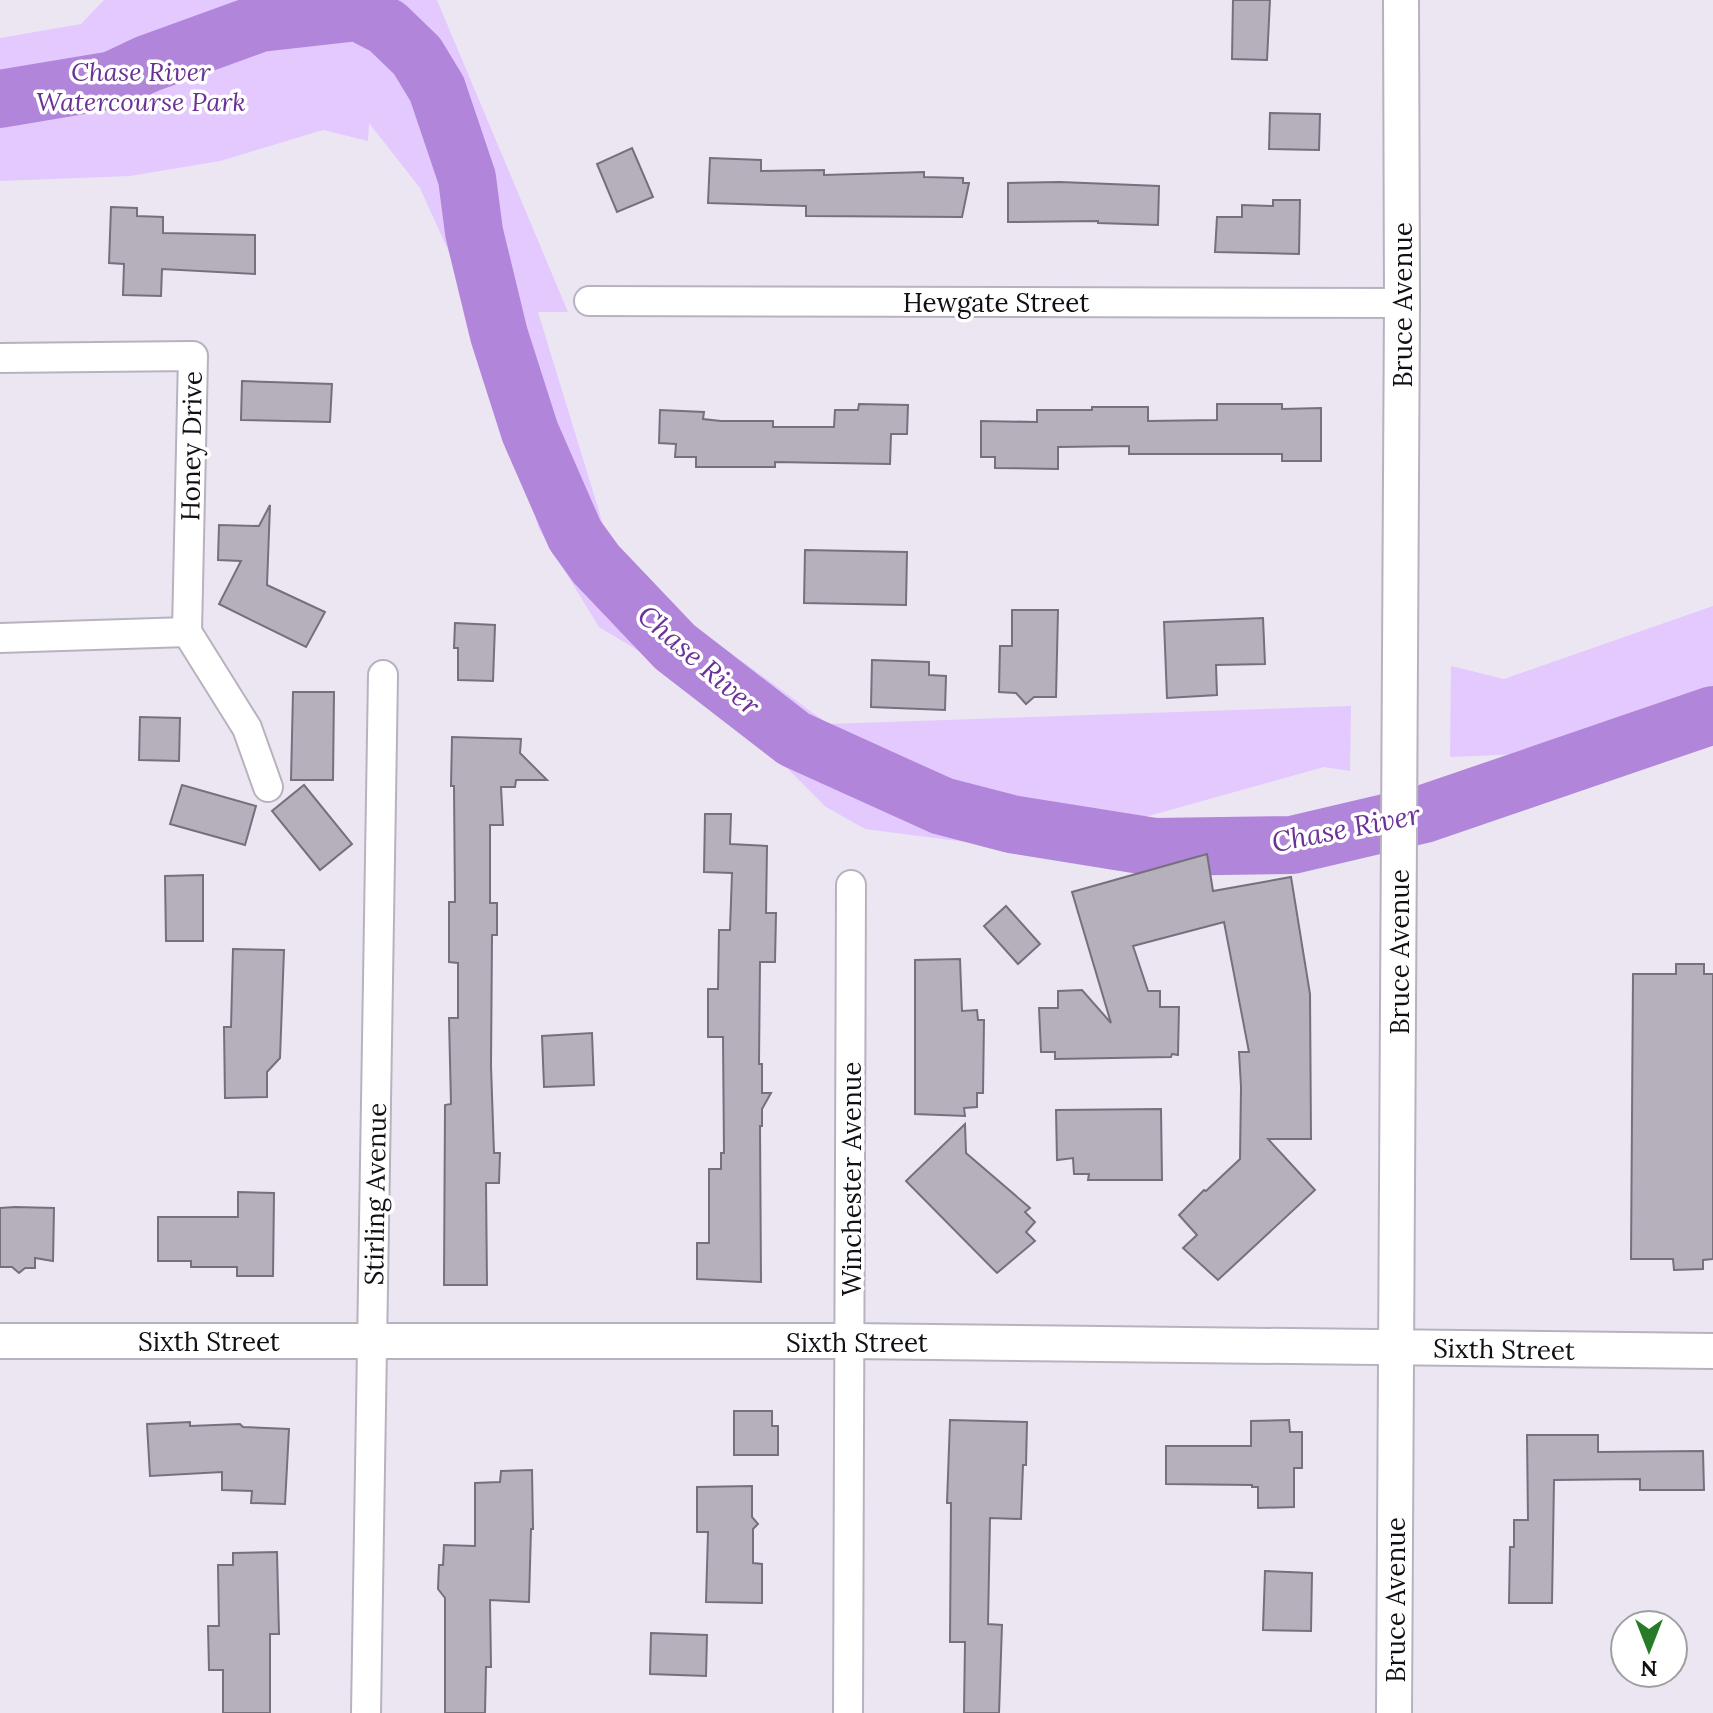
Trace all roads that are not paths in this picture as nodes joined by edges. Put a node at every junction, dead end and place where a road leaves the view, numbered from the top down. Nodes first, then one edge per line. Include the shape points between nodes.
1 (1401, 0) edge
2 (589, 301) dead end
3 (1402, 303) junction
4 (0, 358) edge
5 (187, 632) junction
6 (0, 638) edge
7 (383, 675) dead end
8 (268, 787) dead end
9 (851, 885) dead end
10 (0, 1341) edge
11 (372, 1341) junction
12 (851, 1341) junction
13 (1397, 1347) junction
14 (1713, 1351) edge
15 (366, 1713) edge
16 (848, 1713) edge
17 (1394, 1713) edge

1 - 3 street, Bruce Avenue
2 - 3 street, Hewgate Street
3 - 13 street, Bruce Avenue
4 - 5 street, Honey Drive via 193,356
5 - 6 street
5 - 8 street via 247,728
7 - 11 street, Stirling Avenue
9 - 12 street, Winchester Avenue
10 - 11 street, Sixth Street
11 - 12 street, Sixth Street
11 - 15 street, Stirling Avenue
12 - 13 street, Sixth Street
12 - 16 street, Winchester Avenue
13 - 14 street, Sixth Street
13 - 17 street, Bruce Avenue

